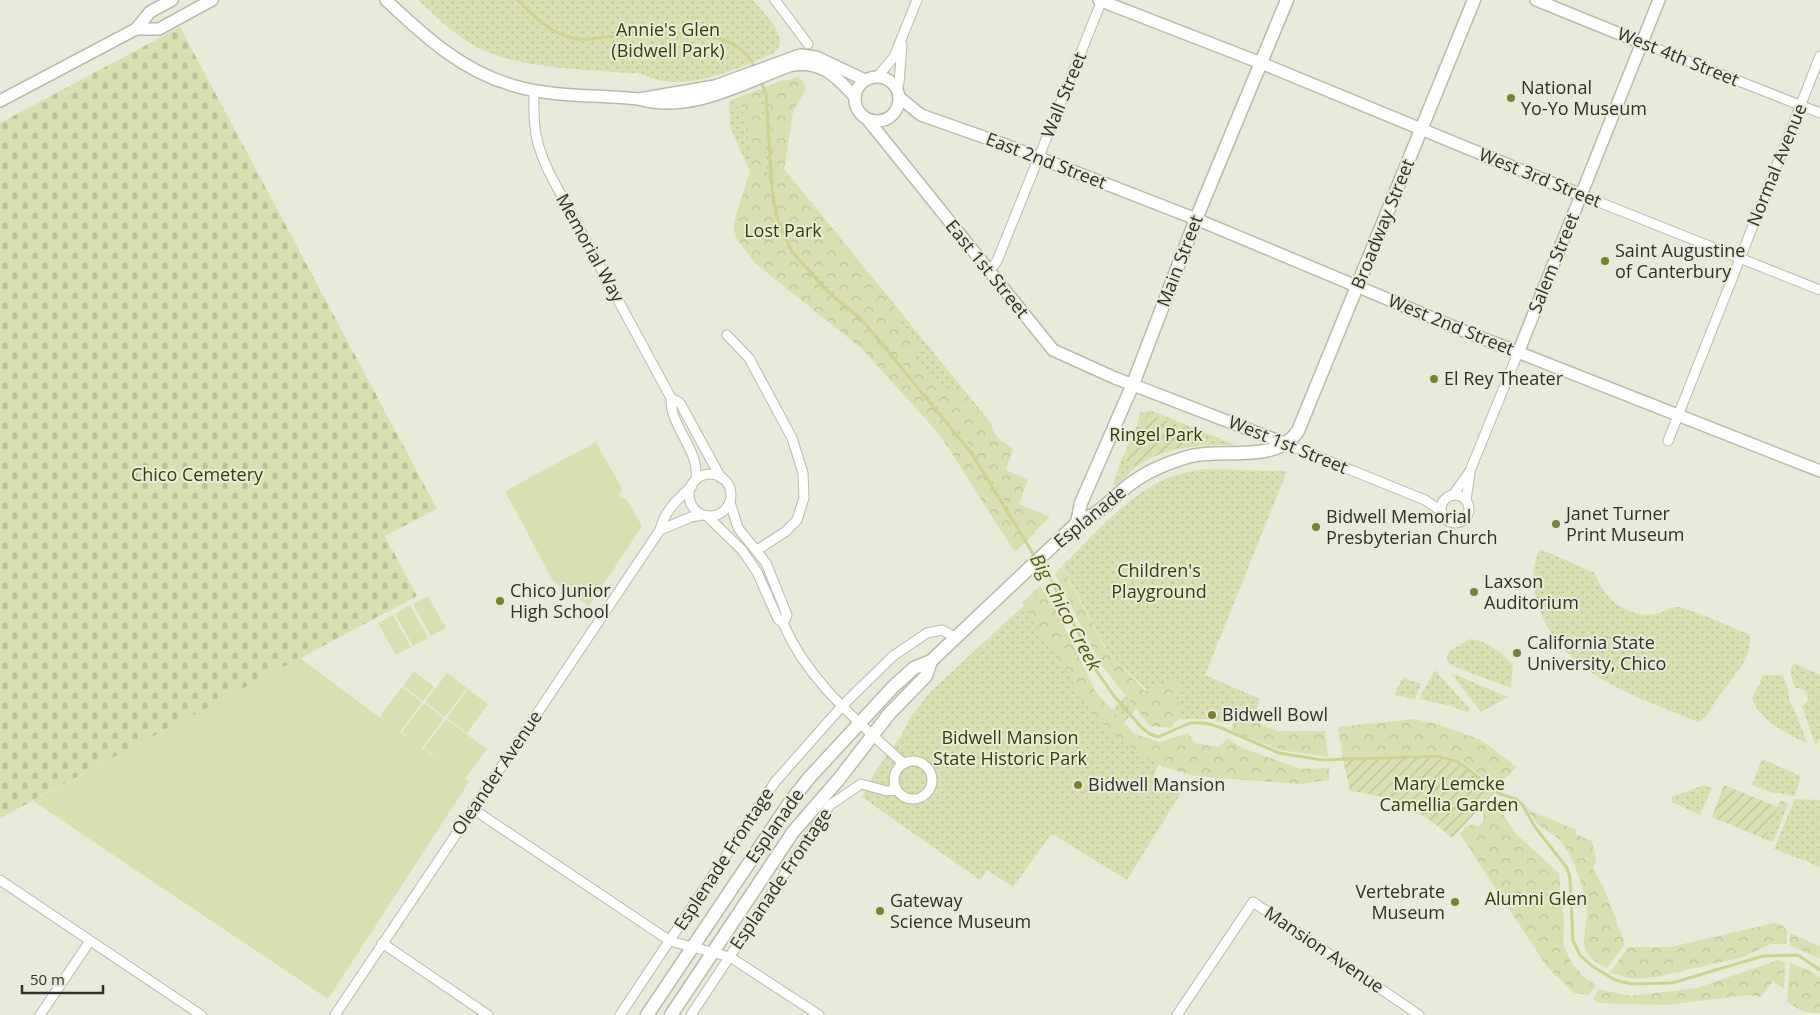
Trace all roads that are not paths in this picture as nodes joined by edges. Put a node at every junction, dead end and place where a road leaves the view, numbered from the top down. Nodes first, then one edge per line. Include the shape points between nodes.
1 (172, 0) edge
2 (212, 0) edge
3 (386, 0) edge
4 (775, 0) edge
5 (917, 0) edge
6 (1101, 0) edge
7 (1287, 0) edge
8 (1474, 0) edge
9 (1536, 0) edge
10 (1659, 0) edge
11 (136, 29) junction
12 (903, 38) junction
13 (1642, 43) junction
14 (808, 44) dead end
15 (1820, 56) edge
16 (1261, 63) junction
17 (776, 67) junction
18 (878, 76) junction
19 (865, 80) junction
20 (534, 90) junction
21 (898, 93) junction
22 (855, 97) junction
23 (0, 101) edge
24 (1800, 105) junction
25 (1820, 113) edge
26 (868, 120) junction
27 (1421, 131) junction
28 (1038, 158) junction
29 (1581, 195) junction
30 (1196, 219) junction
31 (1740, 258) junction
32 (989, 272) junction
33 (1357, 287) junction
34 (1820, 290) edge
35 (727, 335) dead end
36 (1518, 353) junction
37 (1132, 384) junction
38 (671, 398) junction
39 (1679, 417) junction
40 (1668, 441) dead end
41 (1284, 443) junction
42 (1470, 471) junction
43 (1820, 471) edge
44 (721, 478) junction
45 (694, 483) junction
46 (1453, 495) junction
47 (1466, 500) junction
48 (730, 502) junction
49 (1441, 511) junction
50 (705, 515) junction
51 (1077, 523) junction
52 (660, 530) junction
53 (757, 550) junction
54 (783, 623) junction
55 (956, 638) junction
56 (931, 661) junction
57 (842, 706) junction
58 (859, 722) junction
59 (872, 734) junction
60 (904, 764) junction
61 (897, 790) junction
62 (473, 809) junction
63 (0, 880) edge
64 (90, 941) junction
65 (670, 941) junction
66 (382, 943) junction
67 (693, 947) junction
68 (712, 952) junction
69 (730, 957) junction
70 (40, 1015) edge
71 (201, 1015) edge
72 (335, 1015) edge
73 (488, 1015) edge
74 (620, 1015) edge
75 (647, 1015) edge
76 (671, 1015) edge
77 (691, 1015) edge
78 (819, 1015) edge
79 (1177, 1015) edge
80 (1419, 1015) edge

1 - 11 street via 150,12
2 - 11 street via 159,29
3 - 20 street via 451,56 500,81
4 - 14 street
5 - 12 street
6 - 16 street, West 3rd Street
6 - 28 street, Wall Street
7 - 16 main road, Main Street
8 - 27 main road, Broadway Street
9 - 13 street, West 4th Street
10 - 13 street, Salem Street
11 - 23 street
12 - 18 street via 894,57
12 - 21 street
13 - 24 street, West 4th Street
13 - 29 street, Salem Street
15 - 24 street, Normal Avenue
16 - 27 street, West 3rd Street
16 - 30 main road, Main Street
17 - 19 street via 793,56 809,55
17 - 20 street via 690,102 655,104
17 - 22 street via 819,68 835,75
18 - 19 street
18 - 21 street via 889,80
19 - 22 street
20 - 38 street, Memorial Way via 534,133 545,165
21 - 26 street via 899,106 890,118 875,122
21 - 28 street, East 2nd Street via 921,115
22 - 26 street via 858,110
24 - 25 street, West 4th Street
24 - 31 street, Normal Avenue
26 - 32 street, East 1st Street
27 - 29 street, West 3rd Street
27 - 33 main road, Broadway Street
28 - 30 street, East 2nd Street
28 - 32 street, Wall Street via 997,261
29 - 31 street, West 3rd Street
29 - 36 street, Salem Street
30 - 33 street, West 2nd Street
30 - 37 main road, Main Street
31 - 34 street, West 3rd Street
31 - 39 street, Normal Avenue
32 - 37 street, East 1st Street via 1053,350
33 - 36 street, West 2nd Street
33 - 41 main road, Broadway Street via 1298,431
35 - 53 street via 749,358 792,438 803,474 804,498 797,520
36 - 39 street, West 2nd Street
36 - 42 street, Salem Street
37 - 41 street, West 1st Street
37 - 51 main road, Main Street via 1080,503
38 - 44 street, Memorial Way via 680,403
38 - 45 street, Memorial Way via 671,408 696,458
39 - 40 street, Normal Avenue
39 - 43 street, West 2nd Street
41 - 49 street, West 1st Street via 1425,500
41 - 51 main road, Esplanade via 1264,452 1202,455 1169,463 1138,478 1096,515
42 - 46 street, Salem Street
42 - 47 street, Salem Street
44 - 45 street via 705,475
44 - 48 street via 730,490
45 - 50 street via 690,501
45 - 52 street, Oleander Avenue via 670,506
46 - 47 street
46 - 49 street via 1443,503
47 - 49 street via 1469,514 1463,521 1454,524
48 - 50 street via 719,514
48 - 53 street via 738,528
50 - 52 street via 691,517
50 - 54 street via 742,550
51 - 55 main road, Esplanade
52 - 62 street, Oleander Avenue
53 - 54 street via 766,563 787,614
54 - 57 street via 808,670
55 - 56 main road, Esplanade
55 - 57 street, Esplenade Frontage via 942,630 928,633 893,656
56 - 58 main road, Esplanade via 914,668
56 - 59 main road, Esplanade via 926,676
57 - 58 street
57 - 65 street, Esplenade Frontage via 775,782
58 - 59 street
58 - 67 main road, Esplanade via 790,802
59 - 60 street
59 - 68 main road, Esplanade via 840,779 793,832
60 - 61 street via 894,779
60 - 61 street via 922,763 930,772 932,784 926,795 914,799 902,796
61 - 69 street, Esplanade Frontage via 886,791 861,784 835,800
62 - 65 street
62 - 66 street, Oleander Avenue
63 - 64 street
64 - 70 street
64 - 71 street
65 - 67 street
65 - 74 street
66 - 72 street, Oleander Avenue
66 - 73 street
67 - 68 street
67 - 75 main road, Esplanade
68 - 69 street
68 - 76 main road, Esplanade
69 - 77 street, Esplanade Frontage
69 - 78 street
79 - 80 street, Mansion Avenue via 1253,902

